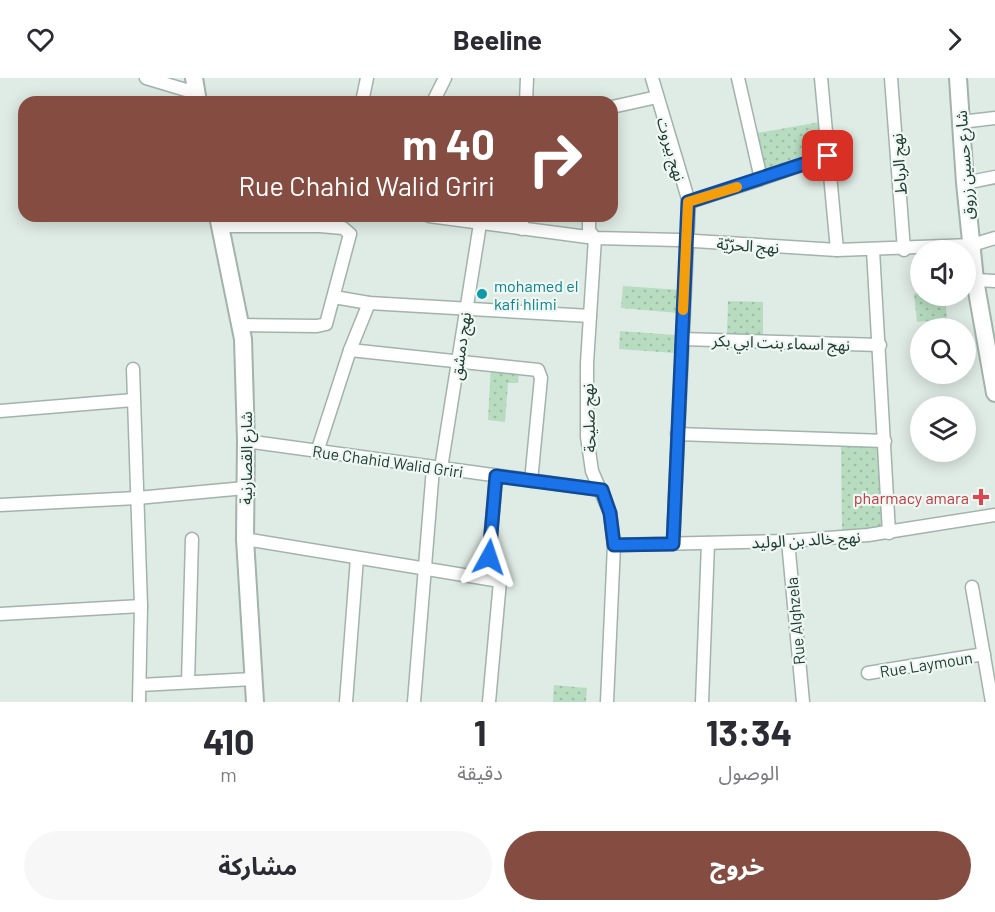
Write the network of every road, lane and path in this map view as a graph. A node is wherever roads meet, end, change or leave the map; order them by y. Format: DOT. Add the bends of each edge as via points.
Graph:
graph roads {
  1 [pos="146,78"];
  2 [pos="367,78"];
  3 [pos="445,78"];
  4 [pos="527,78"];
  5 [pos="652,78"];
  6 [pos="738,78"];
  7 [pos="821,78"];
  8 [pos="891,78"];
  9 [pos="958,78"];
  10 [pos="196,91"];
  11 [pos="363,96"];
  12 [pos="436,96"];
  13 [pos="526,96"];
  14 [pos="657,97"];
  15 [pos="618,106"];
  16 [pos="995,118"];
  17 [pos="961,122"];
  18 [pos="828,156"];
  19 [pos="995,177"];
  20 [pos="761,179"];
  21 [pos="965,183"];
  22 [pos="688,202"];
  23 [pos="219,222"];
  24 [pos="237,222"];
  25 [pos="467,222"];
  26 [pos="522,222"];
  27 [pos="589,222"];
  28 [pos="480,224"];
  29 [pos="522,229"];
  30 [pos="595,238"];
  31 [pos="995,238"];
  32 [pos="971,240"];
  33 [pos="687,241"];
  34 [pos="976,244"];
  35 [pos="837,250"];
  36 [pos="873,250"];
  37 [pos="904,250"];
  38 [pos="910,250"];
  39 [pos="976,280"];
  40 [pos="995,281"];
  41 [pos="976,285"];
  42 [pos="334,297"];
  43 [pos="369,303"];
  44 [pos="464,309"];
  45 [pos="590,316"];
  46 [pos="240,325"];
  47 [pos="682,339"];
  48 [pos="880,345"];
  49 [pos="350,350"];
  50 [pos="458,361"];
  51 [pos="133,369"];
  52 [pos="994,382"];
  53 [pos="133,400"];
  54 [pos="0,411"];
  55 [pos="677,434"];
  56 [pos="246,441"];
  57 [pos="885,441"];
  58 [pos="317,452"];
  59 [pos="437,468"];
  60 [pos="496,476"];
  61 [pos="531,481"];
  62 [pos="245,488"];
  63 [pos="602,490"];
  64 [pos="137,498"];
  65 [pos="0,505"];
  66 [pos="995,515"];
  67 [pos="889,533"];
  68 [pos="192,539"];
  69 [pos="245,539"];
  70 [pos="788,541"];
  71 [pos="708,543"];
  72 [pos="673,544"];
  73 [pos="614,545"];
  74 [pos="357,558"];
  75 [pos="425,568"];
  76 [pos="487,578"];
  77 [pos="972,587"];
  78 [pos="141,606"];
  79 [pos="0,614"];
  80 [pos="984,654"];
  81 [pos="868,673"];
  82 [pos="254,679"];
  83 [pos="189,682"];
  84 [pos="140,686"];
  85 [pos="139,702"];
  86 [pos="255,702"];
  87 [pos="346,702"];
  88 [pos="414,702"];
  89 [pos="489,702"];
  90 [pos="607,702"];
  91 [pos="702,702"];
  92 [pos="803,702"];
  93 [pos="992,702"];
  1 -- 10 [label="street"];
  2 -- 11 [label="street"];
  3 -- 12 [label="street"];
  4 -- 13 [label="street"];
  5 -- 14 [label="street, نهج بيروت"];
  6 -- 20 [label="street"];
  7 -- 18 [label="street"];
  8 -- 37 [label="street, نهج الرباط"];
  9 -- 17 [label="street, شارع حسين زروق"];
  14 -- 15 [label="street"];
  14 -- 22 [label="street, نهج بيروت"];
  16 -- 17 [label="street"];
  17 -- 21 [label="street, شارع حسين زروق"];
  18 -- 20 [label="street"];
  18 -- 35 [label="street"];
  19 -- 21 [label="street"];
  20 -- 22 [label="street"];
  21 -- 32 [label="street, شارع حسين زروق"];
  22 -- 33 [label="street, نهج بيروت"];
  23 -- 46 [label="street, شارع القصارنية"];
  24 -- 42 [label="street" via="343,228 349,232"];
  25 -- 28 [label="street, نهج الحرّيّة"];
  26 -- 29 [label="street"];
  27 -- 30 [label="street, نهج صليحة"];
  28 -- 29 [label="street, نهج الحرّيّة"];
  28 -- 44 [label="street, نهج دمشق"];
  29 -- 30 [label="street, نهج الحرّيّة"];
  30 -- 33 [label="street, نهج الحرّيّة"];
  30 -- 45 [label="street, نهج صليحة"];
  31 -- 34 [label="street, نهج الحرّيّة"];
  33 -- 35 [label="street, نهج الحرّيّة"];
  33 -- 47 [label="street, نهج بيروت"];
  35 -- 36 [label="street, نهج الحرّيّة"];
  36 -- 37 [label="street, نهج الحرّيّة"];
  36 -- 48 [label="street"];
  37 -- 38 [label="street, نهج الحرّيّة"];
  39 -- 40 [label="street"];
  41 -- 52 [label="street, شارع حسين زروق"];
  42 -- 43 [label="street"];
  42 -- 46 [label="street" via="328,320 322,325"];
  43 -- 44 [label="street"];
  43 -- 49 [label="street"];
  44 -- 45 [label="street"];
  44 -- 50 [label="street, نهج دمشق"];
  45 -- 63 [label="street, نهج صليحة" via="587,438 592,471"];
  46 -- 56 [label="street, شارع القصارنية"];
  47 -- 48 [label="street, نهج اسماء بنت ابي بكر"];
  47 -- 55 [label="street, نهج بيروت"];
  48 -- 57 [label="street"];
  49 -- 50 [label="street"];
  49 -- 58 [label="street"];
  50 -- 59 [label="street, نهج دمشق"];
  50 -- 61 [label="street" via="533,368 540,374"];
  51 -- 53 [label="street"];
  53 -- 54 [label="street"];
  53 -- 64 [label="street"];
  55 -- 57 [label="street"];
  55 -- 72 [label="street, نهج بيروت"];
  56 -- 58 [label="street, Rue Chahid Walid Griri"];
  56 -- 62 [label="street, شارع القصارنية"];
  57 -- 67 [label="street"];
  58 -- 59 [label="street, Rue Chahid Walid Griri"];
  59 -- 60 [label="street, Rue Chahid Walid Griri"];
  59 -- 75 [label="street, نهج دمشق"];
  60 -- 61 [label="street, Rue Chahid Walid Griri"];
  60 -- 76 [label="street"];
  61 -- 63 [label="street, Rue Chahid Walid Griri"];
  62 -- 64 [label="street"];
  62 -- 69 [label="street, شارع القصارنية"];
  63 -- 73 [label="street, نهج صليحة"];
  64 -- 65 [label="street"];
  64 -- 78 [label="street"];
  66 -- 67 [label="street, نهج خالد بن الوليد"];
  67 -- 70 [label="street, نهج خالد بن الوليد"];
  68 -- 83 [label="street"];
  69 -- 74 [label="street"];
  69 -- 82 [label="street, شارع القصارنية"];
  70 -- 71 [label="street, نهج خالد بن الوليد"];
  70 -- 92 [label="street, Rue Alghzela"];
  71 -- 72 [label="street, نهج خالد بن الوليد"];
  71 -- 91 [label="street"];
  72 -- 73 [label="street, نهج خالد بن الوليد"];
  73 -- 90 [label="street, نهج صليحة"];
  74 -- 75 [label="street"];
  74 -- 87 [label="street"];
  75 -- 76 [label="street"];
  75 -- 88 [label="street, نهج دمشق"];
  76 -- 89 [label="street" via="497,579 501,585"];
  77 -- 80 [label="street"];
  78 -- 79 [label="street"];
  78 -- 84 [label="street"];
  80 -- 81 [label="street, Rue Laymoun"];
  80 -- 93 [label="street"];
  82 -- 83 [label="street"];
  82 -- 86 [label="street, شارع القصارنية"];
  83 -- 84 [label="street"];
  84 -- 85 [label="street"];
}
